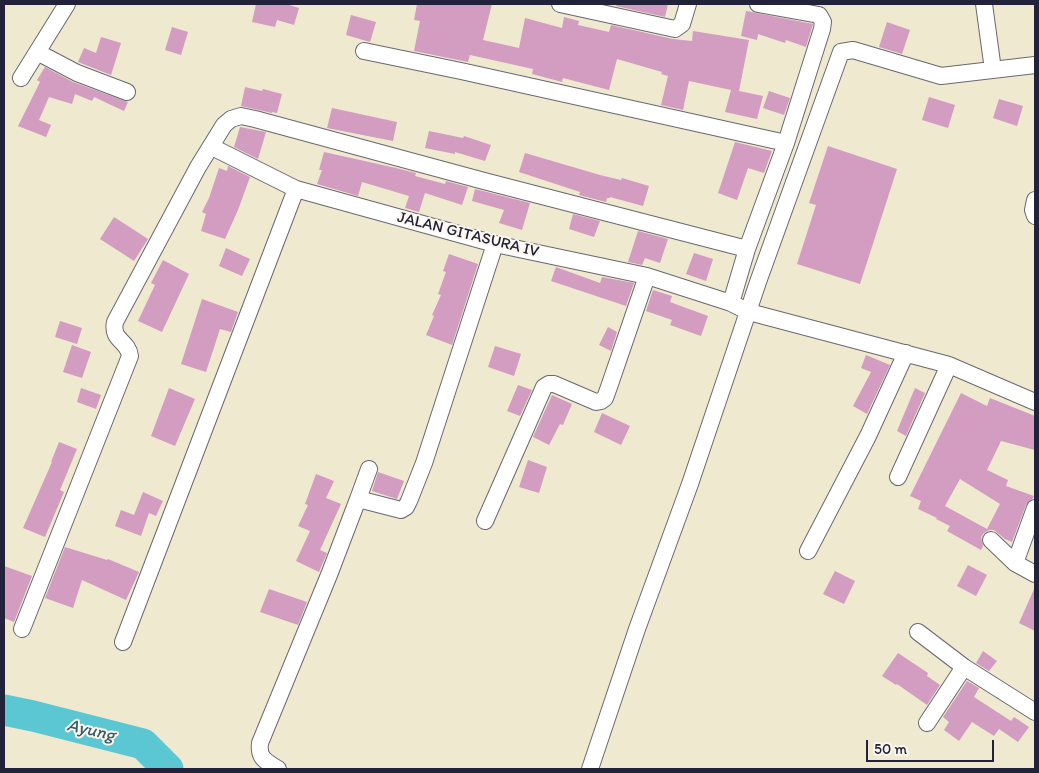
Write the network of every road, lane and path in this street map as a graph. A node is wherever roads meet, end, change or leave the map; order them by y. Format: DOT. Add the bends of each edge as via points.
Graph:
graph roads {
  1 [pos="66,4"];
  2 [pos="560,4"];
  3 [pos="688,4"];
  4 [pos="758,4"];
  5 [pos="984,4"];
  6 [pos="37,52"];
  7 [pos="364,52"];
  8 [pos="1035,65"];
  9 [pos="993,70"];
  10 [pos="21,78"];
  11 [pos="127,92"];
  12 [pos="786,142"];
  13 [pos="212,147"];
  14 [pos="296,189"];
  15 [pos="1035,200"];
  16 [pos="1035,216"];
  17 [pos="495,244"];
  18 [pos="747,249"];
  19 [pos="646,276"];
  20 [pos="731,303"];
  21 [pos="748,312"];
  22 [pos="906,353"];
  23 [pos="949,365"];
  24 [pos="1035,402"];
  25 [pos="369,469"];
  26 [pos="898,477"];
  27 [pos="358,499"];
  28 [pos="1035,508"];
  29 [pos="485,521"];
  30 [pos="991,540"];
  31 [pos="808,551"];
  32 [pos="1015,563"];
  33 [pos="1035,574"];
  34 [pos="22,629"];
  35 [pos="918,632"];
  36 [pos="123,642"];
  37 [pos="964,667"];
  38 [pos="1035,712"];
  39 [pos="928,723"];
  40 [pos="278,769"];
  41 [pos="590,769"];
  1 -- 6 [label="street"];
  2 -- 3 [label="street" via="675,30 684,18"];
  4 -- 12 [label="street" via="819,15 822,22"];
  5 -- 9 [label="street"];
  6 -- 10 [label="street"];
  6 -- 11 [label="street" via="77,73"];
  7 -- 12 [label="street"];
  8 -- 9 [label="street"];
  9 -- 21 [label="street" via="941,76 853,50 841,52"];
  12 -- 18 [label="street"];
  13 -- 14 [label="street, JALAN GITASURA IV"];
  13 -- 18 [label="street" via="231,119 241,116 255,118"];
  13 -- 34 [label="street" via="198,167 115,322 115,335 130,356"];
  14 -- 17 [label="street, JALAN GITASURA IV"];
  14 -- 36 [label="street"];
  15 -- 16 [label="street"];
  17 -- 19 [label="street, JALAN GITASURA IV"];
  17 -- 27 [label="street" via="424,463 406,507 401,510"];
  18 -- 20 [label="street"];
  19 -- 20 [label="street, JALAN GITASURA IV"];
  19 -- 29 [label="street" via="604,398 596,402 554,384 544,387"];
  20 -- 21 [label="street, JALAN GITASURA IV"];
  21 -- 22 [label="street, JALAN GITASURA IV"];
  21 -- 41 [label="street"];
  22 -- 23 [label="street, JALAN GITASURA IV"];
  22 -- 31 [label="street" via="868,436"];
  23 -- 24 [label="street, JALAN GITASURA IV"];
  23 -- 26 [label="street"];
  25 -- 27 [label="street"];
  27 -- 40 [label="street" via="260,743 262,758"];
  28 -- 32 [label="street"];
  30 -- 32 [label="street"];
  32 -- 33 [label="street"];
  35 -- 37 [label="street"];
  37 -- 38 [label="street"];
  37 -- 39 [label="street"];
}
